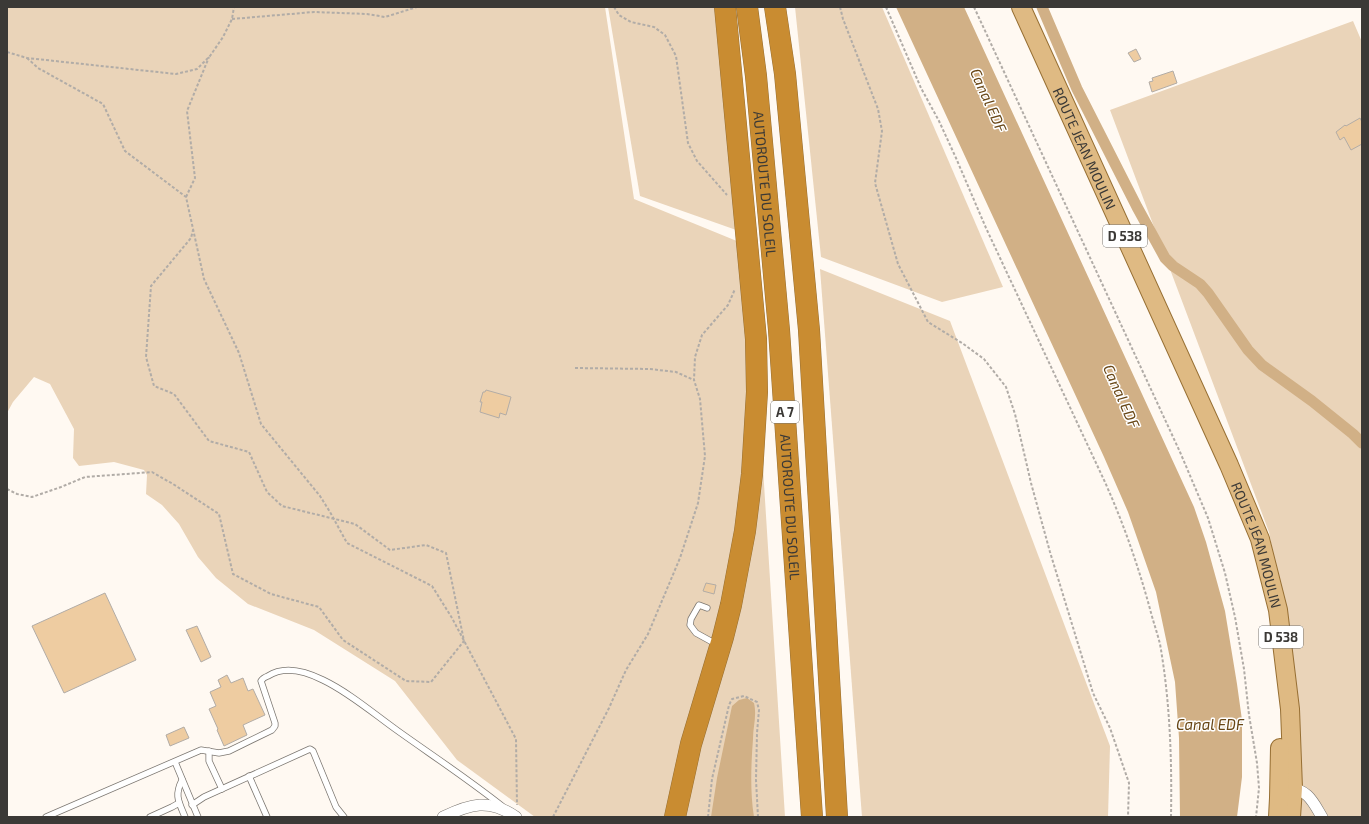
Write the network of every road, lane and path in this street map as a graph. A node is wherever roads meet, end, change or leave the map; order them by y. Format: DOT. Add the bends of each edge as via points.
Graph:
graph roads {
  1 [pos="234,7"];
  2 [pos="417,7"];
  3 [pos="614,7"];
  4 [pos="725,7"];
  5 [pos="747,7"];
  6 [pos="775,7"];
  7 [pos="840,7"];
  8 [pos="886,7"];
  9 [pos="974,7"];
  10 [pos="1021,7"];
  11 [pos="232,19"];
  12 [pos="7,52"];
  13 [pos="210,56"];
  14 [pos="27,58"];
  15 [pos="186,197"];
  16 [pos="729,197"];
  17 [pos="193,230"];
  18 [pos="736,286"];
  19 [pos="575,368"];
  20 [pos="694,380"];
  21 [pos="1230,465"];
  22 [pos="7,489"];
  23 [pos="333,518"];
  24 [pos="707,608"];
  25 [pos="464,641"];
  26 [pos="720,646"];
  27 [pos="209,751"];
  28 [pos="175,762"];
  29 [pos="249,776"];
  30 [pos="182,780"];
  31 [pos="222,788"];
  32 [pos="1286,792"];
  33 [pos="179,803"];
  34 [pos="192,805"];
  35 [pos="513,815"];
  36 [pos="46,817"];
  37 [pos="150,817"];
  38 [pos="185,817"];
  39 [pos="198,817"];
  40 [pos="267,817"];
  41 [pos="344,817"];
  42 [pos="443,817"];
  43 [pos="553,817"];
  44 [pos="675,817"];
  45 [pos="708,817"];
  46 [pos="758,817"];
  47 [pos="812,817"];
  48 [pos="837,817"];
  49 [pos="1128,817"];
  50 [pos="1171,817"];
  51 [pos="1256,817"];
  52 [pos="1278,817"];
  53 [pos="1291,817"];
  54 [pos="1322,817"];
  1 -- 11 [label="path"];
  2 -- 11 [label="path" via="385,17 314,12"];
  3 -- 16 [label="path" via="619,15 631,22 654,27 665,35 676,56 688,143 697,160"];
  4 -- 26 [label="highway" via="756,339 757,392 752,474 745,531 735,587"];
  5 -- 47 [label="highway, AUTOROUTE DU SOLEIL / A 7" via="756,76 779,330"];
  6 -- 48 [label="highway, AUTOROUTE DU SOLEIL / A 7" via="785,74 809,330"];
  7 -- 49 [label="path" via="842,19 878,109 882,131 875,183 898,264 928,322 962,342 984,359 1006,387 1016,414 1050,552 1090,686 1110,728 1129,783"];
  8 -- 50 [label="path" via="921,88 945,134 986,228 1107,486 1131,546 1159,643 1168,702"];
  9 -- 51 [label="path" via="1208,518 1225,573 1244,669 1257,763 1259,788"];
  10 -- 21 [label="main road, ROUTE JEAN MOULIN / D 538"];
  11 -- 13 [label="path"];
  12 -- 14 [label="path"];
  13 -- 14 [label="path" via="197,68 176,74"];
  13 -- 15 [label="path" via="187,111 195,178"];
  14 -- 15 [label="path" via="38,68 103,104 125,151"];
  15 -- 17 [label="path"];
  17 -- 23 [label="path" via="204,279 239,353 261,424 320,496"];
  17 -- 23 [label="path" via="191,238 151,286 146,357 154,386 174,394 209,441 249,452 267,492 282,506"];
  18 -- 20 [label="path" via="728,305 702,335 695,357"];
  19 -- 20 [label="path" via="650,369 676,372"];
  20 -- 43 [label="path" via="700,399 705,456 698,503 680,558 648,634 626,670"];
  21 -- 32 [label="main road, ROUTE JEAN MOULIN / D 538" via="1270,617"];
  21 -- 32 [label="main road, ROUTE JEAN MOULIN / D 538" via="1260,539 1278,610 1290,709"];
  22 -- 25 [label="path" via="32,497 85,477 152,472 219,514 232,574 271,594 319,607 343,640 406,681 431,682"];
  23 -- 25 [label="path" via="347,543 432,586"];
  23 -- 25 [label="path" via="355,524 390,550 426,546 446,552"];
  24 -- 26 [label="lane" via="699,605 690,625 696,633"];
  25 -- 35 [label="path" via="516,739 517,808"];
  26 -- 44 [label="highway" via="691,744"];
  27 -- 28 [label="lane" via="201,750"];
  27 -- 31 [label="lane" via="209,761"];
  27 -- 35 [label="lane" via="229,751 272,730 276,723 261,682 279,670 300,671 323,680 350,696"];
  28 -- 30 [label="lane"];
  28 -- 36 [label="lane"];
  29 -- 31 [label="lane"];
  29 -- 40 [label="lane"];
  29 -- 41 [label="lane" via="310,749 336,807"];
  30 -- 33 [label="lane" via="177,790"];
  30 -- 34 [label="lane"];
  31 -- 34 [label="lane"];
  32 -- 52 [label="main road, ROUTE JEAN MOULIN / D 538"];
  32 -- 53 [label="main road, ROUTE JEAN MOULIN / D 538"];
  32 -- 54 [label="street" via="1307,793"];
  33 -- 37 [label="lane"];
  33 -- 38 [label="lane"];
  34 -- 39 [label="lane"];
  35 -- 42 [label="street" via="493,806 472,805"];
  45 -- 46 [label="path" via="712,779 729,705 732,699 744,696 757,702 760,710 756,780"];
}
